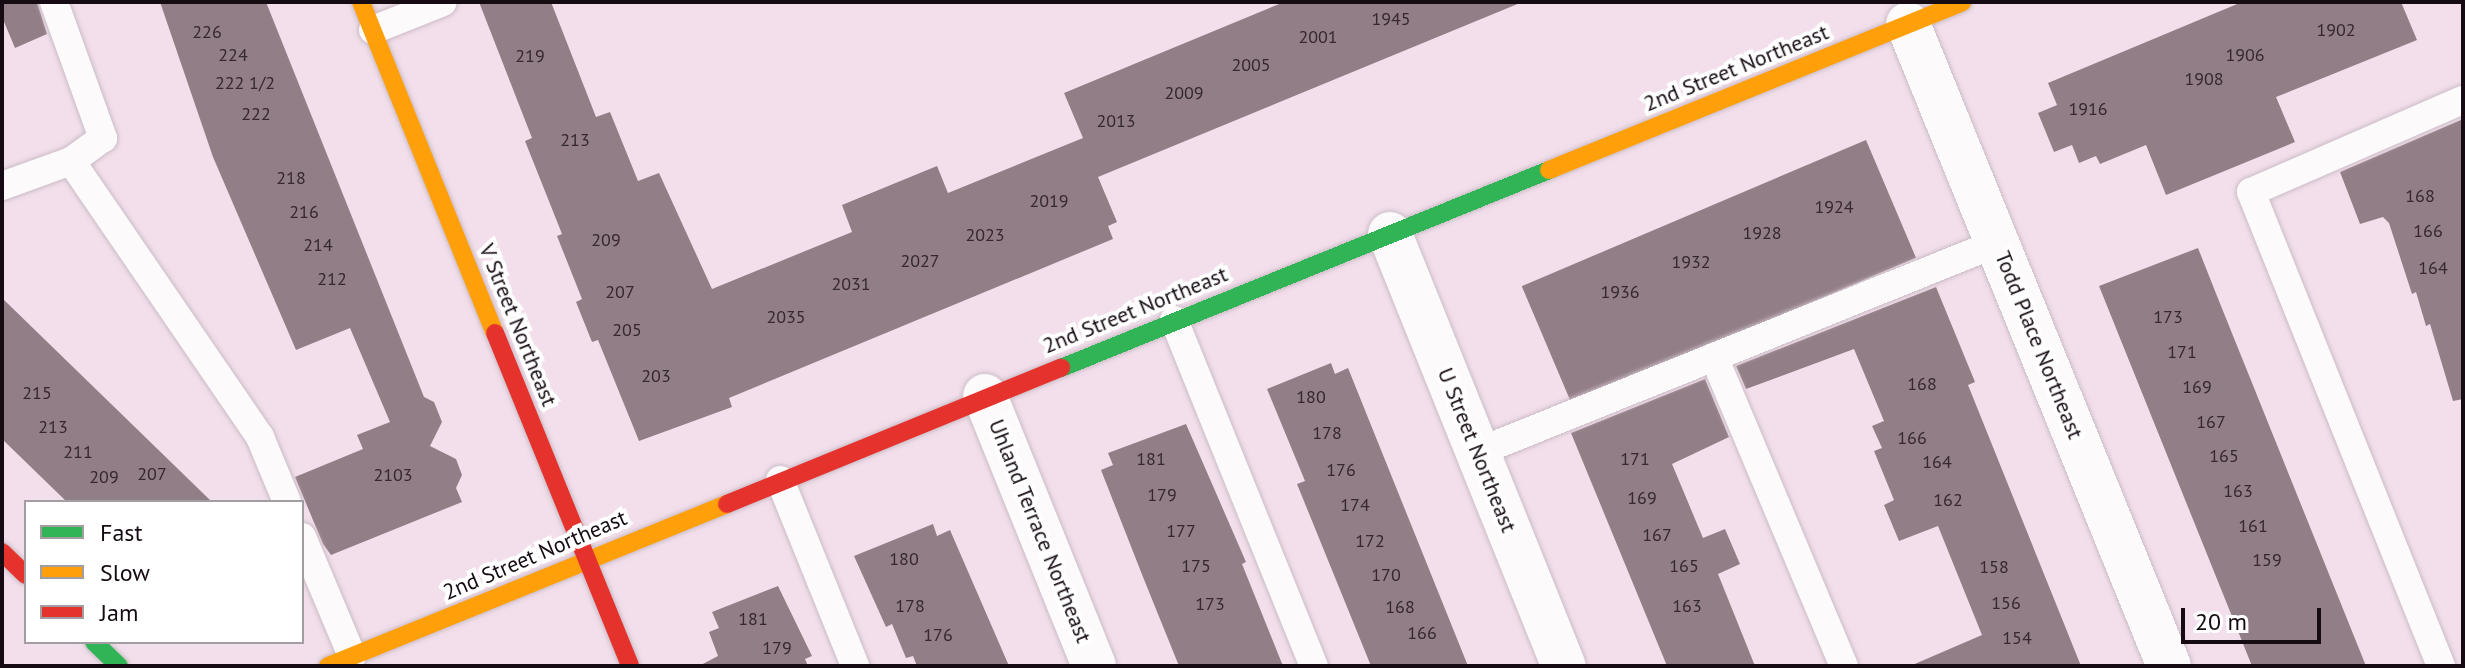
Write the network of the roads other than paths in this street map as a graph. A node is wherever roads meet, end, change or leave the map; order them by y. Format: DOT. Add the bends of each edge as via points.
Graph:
graph roads {
  1 [pos="54,2"];
  2 [pos="361,2"];
  3 [pos="443,2"];
  4 [pos="1962,2"];
  5 [pos="1908,24"];
  6 [pos="373,30"];
  7 [pos="2463,100"];
  8 [pos="71,161"];
  9 [pos="2,186"];
  10 [pos="1390,234"];
  11 [pos="1997,243"];
  12 [pos="1174,320"];
  13 [pos="1714,357"];
  14 [pos="985,396"];
  15 [pos="1478,452"];
  16 [pos="780,480"];
  17 [pos="286,500"];
  18 [pos="304,544"];
  19 [pos="2,552"];
  20 [pos="587,561"];
  21 [pos="24,573"];
  22 [pos="96,644"];
  23 [pos="340,661"];
  24 [pos="119,666"];
  25 [pos="630,666"];
  26 [pos="855,666"];
  27 [pos="1094,666"];
  28 [pos="1314,666"];
  29 [pos="1564,666"];
  30 [pos="1844,666"];
  31 [pos="2169,666"];
  32 [pos="2441,666"];
  1 -- 8 [label="lane" via="103,138"];
  2 -- 6 [label="street, V Street Northeast"];
  3 -- 6 [label="lane"];
  4 -- 5 [label="street, 2nd Street Northeast"];
  5 -- 10 [label="street, 2nd Street Northeast"];
  5 -- 11 [label="street, Todd Place Northeast"];
  6 -- 20 [label="street, V Street Northeast"];
  7 -- 32 [label="lane" via="2251,192"];
  8 -- 9 [label="lane"];
  8 -- 17 [label="lane" via="260,437"];
  10 -- 12 [label="street, 2nd Street Northeast"];
  10 -- 15 [label="street, U Street Northeast"];
  11 -- 13 [label="lane"];
  11 -- 31 [label="street, Todd Place Northeast"];
  12 -- 14 [label="street, 2nd Street Northeast"];
  12 -- 28 [label="lane"];
  13 -- 15 [label="lane"];
  13 -- 30 [label="lane"];
  14 -- 16 [label="street, 2nd Street Northeast"];
  14 -- 27 [label="street, Uhland Terrace Northeast"];
  15 -- 29 [label="street, U Street Northeast"];
  16 -- 20 [label="street, 2nd Street Northeast"];
  16 -- 26 [label="lane"];
  18 -- 23 [label="lane"];
  19 -- 21 [label="street"];
  20 -- 23 [label="street, 2nd Street Northeast"];
  20 -- 25 [label="street, V Street Northeast"];
  22 -- 24 [label="street"];
}
